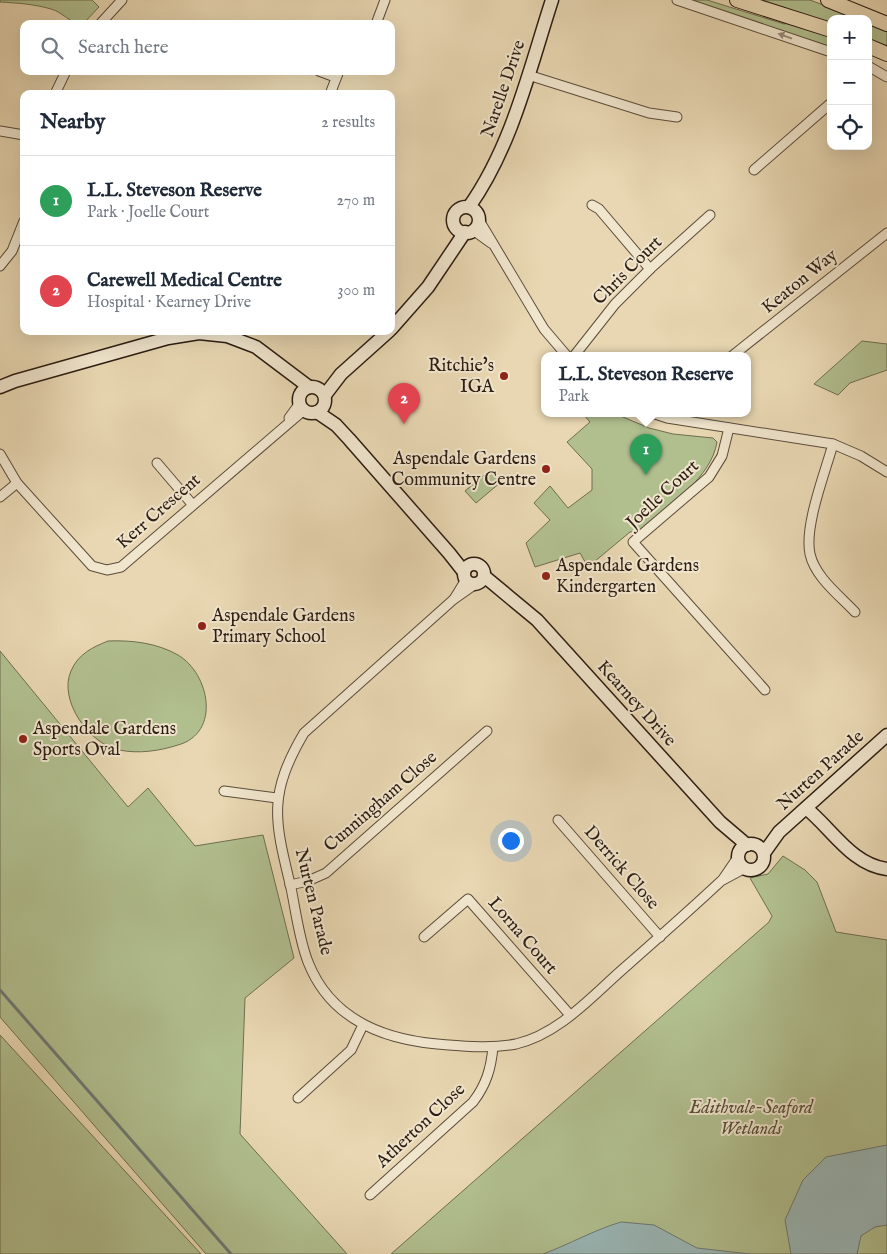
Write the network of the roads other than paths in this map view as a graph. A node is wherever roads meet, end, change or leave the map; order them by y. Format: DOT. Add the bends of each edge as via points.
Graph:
graph roads {
  1 [pos="122,0"];
  2 [pos="385,0"];
  3 [pos="552,0"];
  4 [pos="677,0"];
  5 [pos="737,0"];
  6 [pos="828,0"];
  7 [pos="104,20"];
  8 [pos="378,20"];
  9 [pos="887,24"];
  10 [pos="827,29"];
  11 [pos="872,48"];
  12 [pos="827,51"];
  13 [pos="887,54"];
  14 [pos="872,68"];
  15 [pos="64,75"];
  16 [pos="337,75"];
  17 [pos="528,75"];
  18 [pos="887,77"];
  19 [pos="57,90"];
  20 [pos="331,90"];
  21 [pos="829,105"];
  22 [pos="677,117"];
  23 [pos="0,132"];
  24 [pos="20,134"];
  25 [pos="754,170"];
  26 [pos="592,205"];
  27 [pos="710,215"];
  28 [pos="470,222"];
  29 [pos="20,231"];
  30 [pos="887,233"];
  31 [pos="0,266"];
  32 [pos="650,268"];
  33 [pos="395,324"];
  34 [pos="187,335"];
  35 [pos="219,335"];
  36 [pos="384,335"];
  37 [pos="564,352"];
  38 [pos="577,352"];
  39 [pos="737,352"];
  40 [pos="15,381"];
  41 [pos="0,382"];
  42 [pos="0,387"];
  43 [pos="312,399"];
  44 [pos="687,417"];
  45 [pos="729,428"];
  46 [pos="832,444"];
  47 [pos="0,454"];
  48 [pos="157,463"];
  49 [pos="887,472"];
  50 [pos="17,483"];
  51 [pos="0,497"];
  52 [pos="192,504"];
  53 [pos="473,577"];
  54 [pos="855,612"];
  55 [pos="765,690"];
  56 [pos="487,731"];
  57 [pos="887,736"];
  58 [pos="224,791"];
  59 [pos="277,798"];
  60 [pos="809,805"];
  61 [pos="558,820"];
  62 [pos="748,854"];
  63 [pos="887,870"];
  64 [pos="290,885"];
  65 [pos="424,937"];
  66 [pos="660,937"];
  67 [pos="570,1016"];
  68 [pos="363,1025"];
  69 [pos="493,1047"];
  70 [pos="298,1098"];
  71 [pos="370,1195"];
  1 -- 7 [label="street"];
  2 -- 8 [label="street"];
  3 -- 17 [label="street, Narelle Drive"];
  12 -- 4 [label="street, one-way"];
  5 -- 10 [label="main road"];
  6 -- 9 [label="main road"];
  11 -- 13 [label="main road"];
  14 -- 18 [label="street"];
  15 -- 19 [label="street"];
  16 -- 20 [label="street"];
  17 -- 22 [label="street" via="649,113"];
  17 -- 28 [label="street, Narelle Drive" via="506,142"];
  21 -- 25 [label="street"];
  23 -- 24 [label="street"];
  26 -- 32 [label="street"];
  27 -- 32 [label="street, Chris Court"];
  28 -- 33 [label="street, Narelle Drive" via="428,287"];
  28 -- 37 [label="street" via="495,246 544,329"];
  29 -- 31 [label="street" via="12,250"];
  30 -- 39 [label="street, Keaton Way"];
  32 -- 38 [label="street, Chris Court" via="615,304"];
  34 -- 40 [label="street, Kearney Drive"];
  35 -- 43 [label="street, Kearney Drive" via="256,347 284,367"];
  36 -- 43 [label="street, Narelle Drive"];
  40 -- 41 [label="street, Kearney Drive"];
  40 -- 42 [label="street, Kearney Drive"];
  43 -- 52 [label="street, Kerr Crescent"];
  43 -- 53 [label="street, Kearney Drive"];
  44 -- 45 [label="street"];
  45 -- 46 [label="street"];
  45 -- 55 [label="street, Joelle Court" via="722,456 709,477 633,542"];
  46 -- 49 [label="street"];
  46 -- 54 [label="street" via="809,532 810,555 823,578"];
  47 -- 50 [label="street, Kerr Crescent"];
  48 -- 52 [label="street"];
  50 -- 51 [label="street"];
  50 -- 52 [label="street, Kerr Crescent" via="92,566 107,570 121,567"];
  53 -- 59 [label="street, Nurten Parade" via="454,600 304,733 290,757"];
  53 -- 62 [label="street, Kearney Drive" via="516,602 537,620"];
  56 -- 64 [label="street, Cunningham Close" via="326,873"];
  57 -- 60 [label="street, Nurten Parade"];
  58 -- 59 [label="street"];
  59 -- 64 [label="street, Nurten Parade" via="278,829"];
  60 -- 62 [label="street, Nurten Parade"];
  60 -- 63 [label="street" via="860,860"];
  61 -- 66 [label="street, Derrick Close"];
  62 -- 66 [label="street, Nurten Parade"];
  64 -- 68 [label="street, Nurten Parade" via="308,962 328,995"];
  65 -- 67 [label="street, Lorna Court" via="468,899"];
  66 -- 67 [label="street, Nurten Parade"];
  67 -- 69 [label="street, Nurten Parade" via="537,1037"];
  68 -- 69 [label="street, Nurten Parade" via="401,1039"];
  68 -- 70 [label="street" via="351,1050"];
  69 -- 71 [label="street, Atherton Close" via="489,1075 473,1102"];
}
